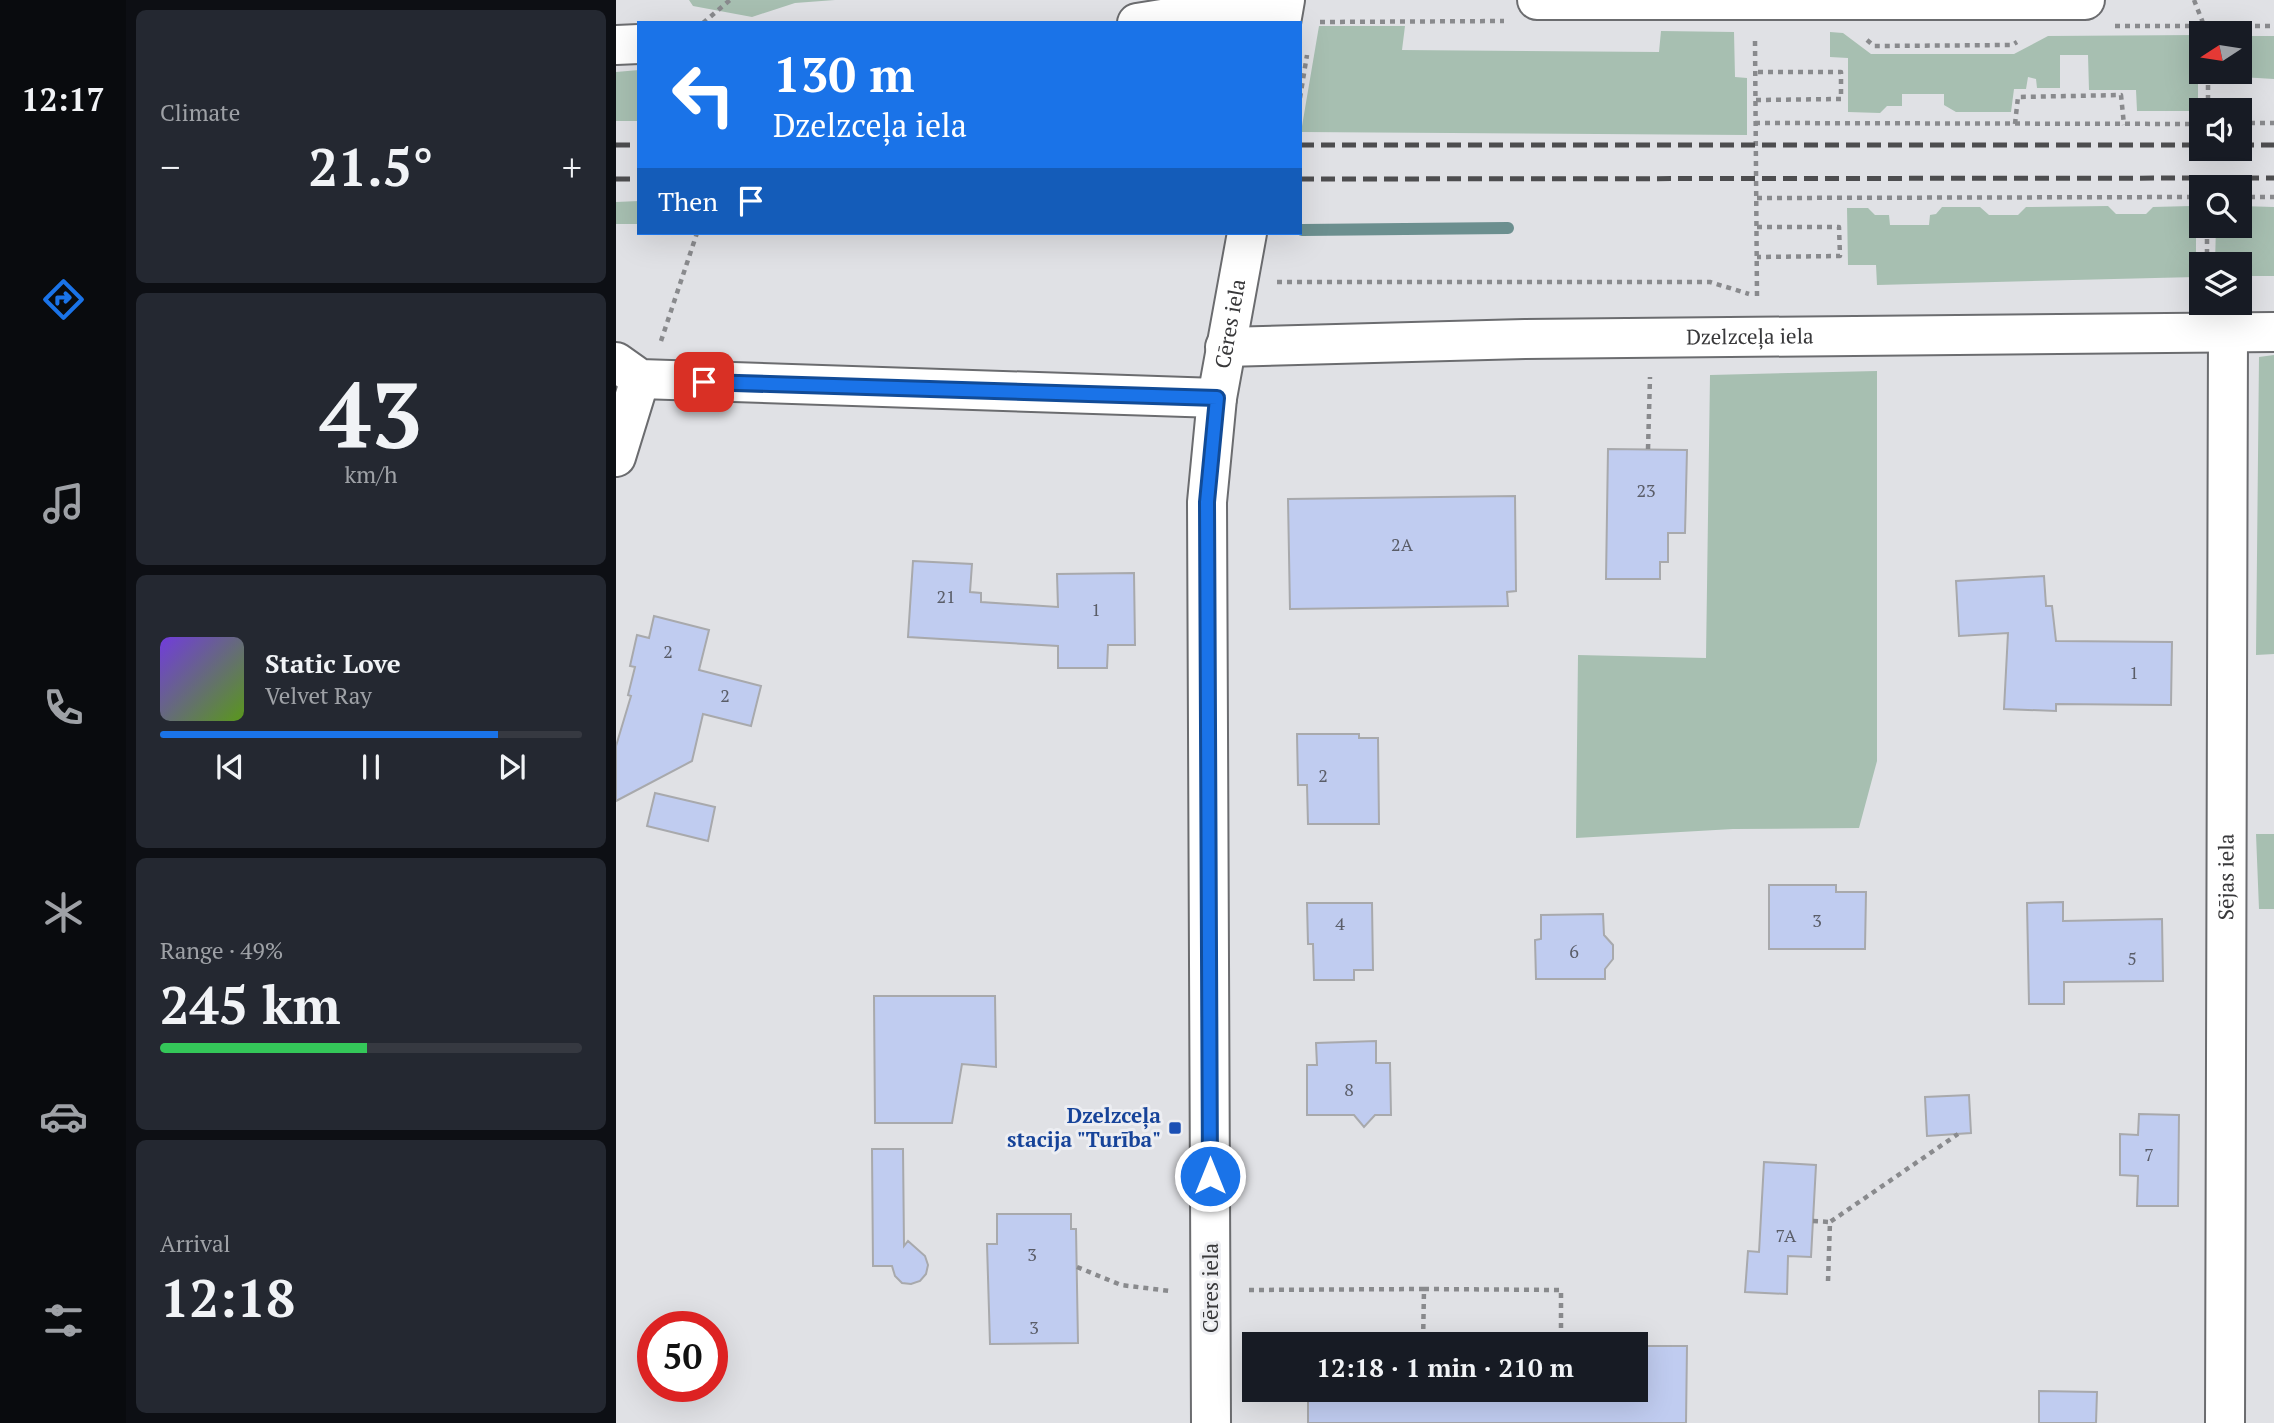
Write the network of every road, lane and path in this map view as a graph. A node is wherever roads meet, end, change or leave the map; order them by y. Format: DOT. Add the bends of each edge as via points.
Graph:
graph roads {
  1 [pos="730,0"];
  2 [pos="1283,0"];
  3 [pos="1537,0"];
  4 [pos="2085,0"];
  5 [pos="2194,0"];
  6 [pos="705,21"];
  7 [pos="1150,21"];
  8 [pos="1281,21"];
  9 [pos="2202,21"];
  10 [pos="1755,32"];
  11 [pos="616,44"];
  12 [pos="637,44"];
  13 [pos="1756,72"];
  14 [pos="1756,100"];
  15 [pos="1755,123"];
  16 [pos="2252,123"];
  17 [pos="2274,123"];
  18 [pos="2015,124"];
  19 [pos="2189,124"];
  20 [pos="2124,125"];
  21 [pos="2189,197"];
  22 [pos="2252,197"];
  23 [pos="2274,197"];
  24 [pos="1757,198"];
  25 [pos="1756,227"];
  26 [pos="696,235"];
  27 [pos="1247,235"];
  28 [pos="1757,257"];
  29 [pos="1276,282"];
  30 [pos="1710,282"];
  31 [pos="1757,297"];
  32 [pos="2228,332"];
  33 [pos="2274,332"];
  34 [pos="1651,338"];
  35 [pos="1225,347"];
  36 [pos="636,374"];
  37 [pos="1217,398"];
  38 [pos="1648,449"];
  39 [pos="616,457"];
  40 [pos="1958,1134"];
  41 [pos="1813,1221"];
  42 [pos="1830,1222"];
  43 [pos="1077,1267"];
  44 [pos="1828,1281"];
  45 [pos="1424,1289"];
  46 [pos="1248,1290"];
  47 [pos="1175,1291"];
  48 [pos="1423,1332"];
  49 [pos="1561,1332"];
  50 [pos="1211,1423"];
  51 [pos="2225,1423"];
  1 -- 6 [label="path"];
  2 -- 7 [label="street"];
  2 -- 8 [label="street"];
  3 -- 4 [label="street"];
  5 -- 9 [label="path"];
  10 -- 13 [label="path"];
  11 -- 12 [label="street"];
  13 -- 14 [label="path"];
  13 -- 14 [label="path" via="1841,72 1841,99"];
  14 -- 15 [label="path"];
  15 -- 18 [label="path"];
  15 -- 24 [label="path"];
  16 -- 17 [label="path"];
  18 -- 20 [label="path"];
  18 -- 20 [label="path" via="2018,97 2121,95"];
  19 -- 20 [label="path"];
  21 -- 24 [label="path"];
  22 -- 23 [label="path"];
  24 -- 25 [label="path"];
  25 -- 28 [label="path"];
  25 -- 28 [label="path" via="1839,227 1840,256"];
  26 -- 36 [label="path"];
  27 -- 35 [label="street, Cēres iela"];
  28 -- 31 [label="path"];
  29 -- 30 [label="path"];
  32 -- 33 [label="street, Dzelzceļa iela"];
  32 -- 34 [label="street, Dzelzceļa iela"];
  32 -- 51 [label="street, Sējas iela"];
  34 -- 35 [label="street, Dzelzceļa iela"];
  34 -- 38 [label="path"];
  35 -- 37 [label="street, Cēres iela"];
  36 -- 37 [label="street"];
  36 -- 39 [label="street"];
  37 -- 50 [label="street, Cēres iela" via="1207,502"];
  40 -- 42 [label="path"];
  41 -- 42 [label="path"];
  42 -- 44 [label="path"];
  43 -- 47 [label="path" via="1121,1285"];
  45 -- 46 [label="path"];
  45 -- 48 [label="path"];
  45 -- 49 [label="path" via="1561,1290"];
}
